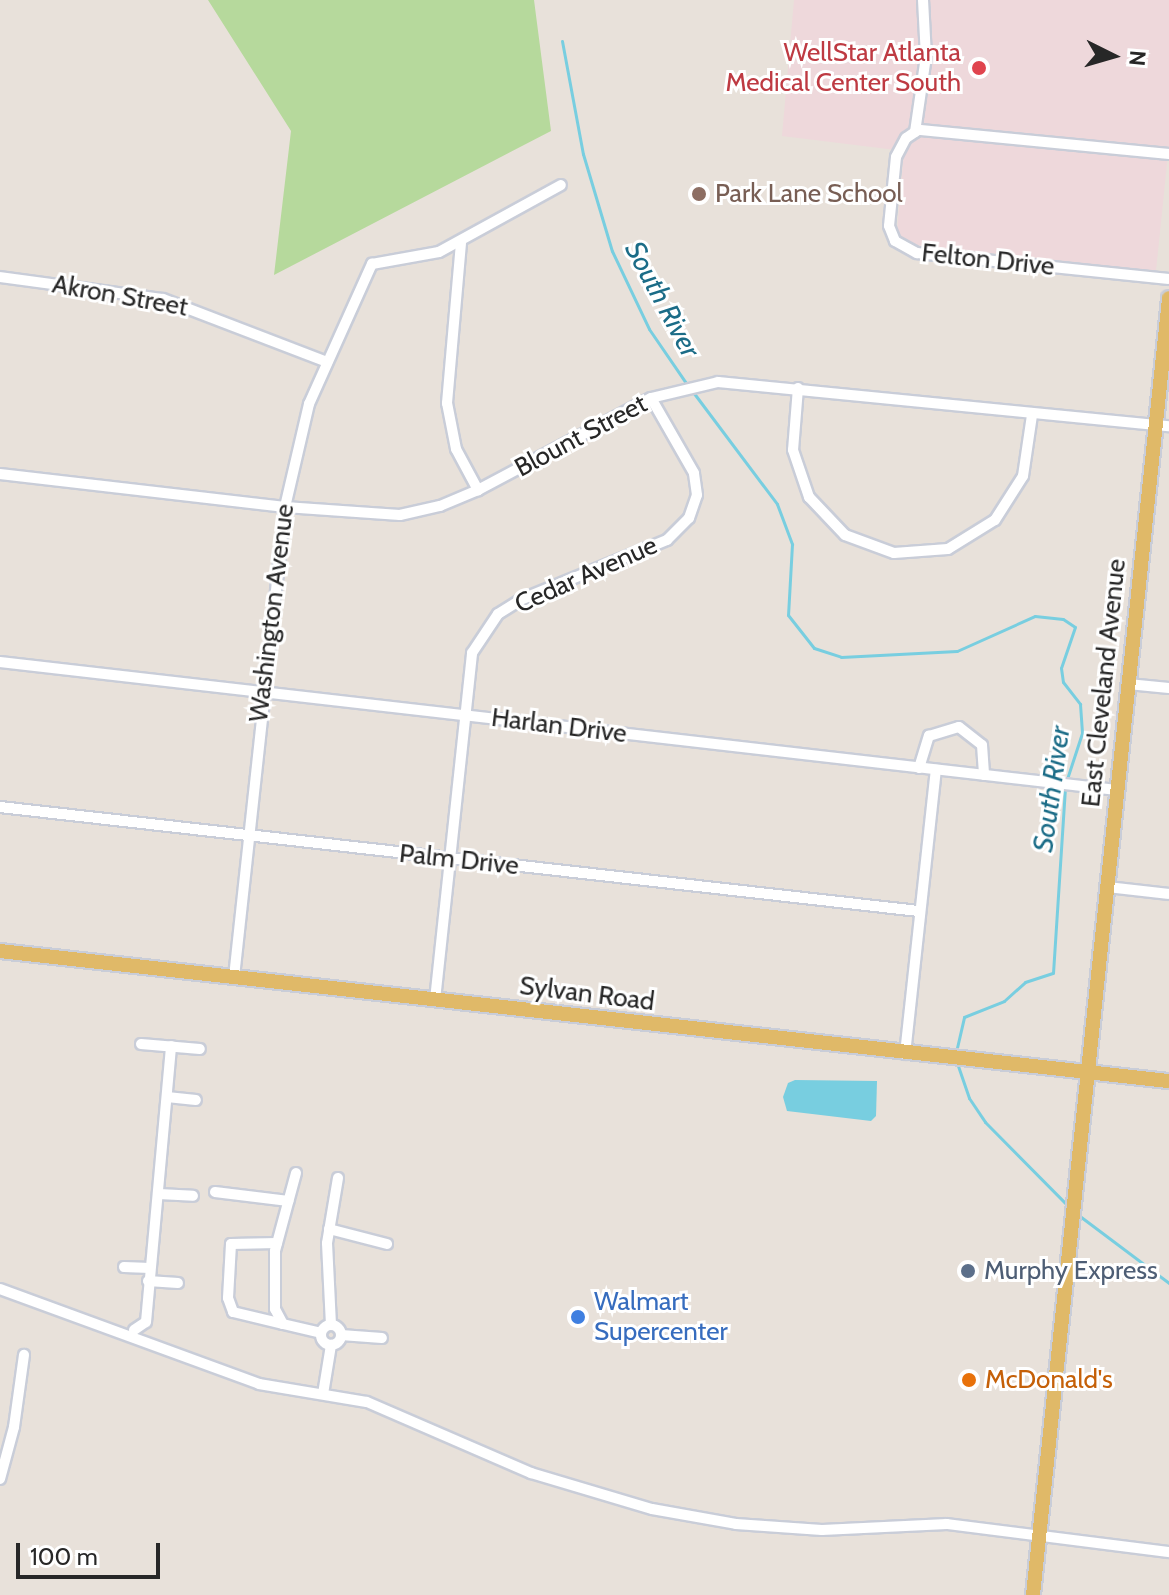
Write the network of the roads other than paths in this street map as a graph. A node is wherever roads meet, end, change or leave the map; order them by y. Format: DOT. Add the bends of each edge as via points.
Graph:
graph roads {
  1 [pos="923,0"];
  2 [pos="915,132"];
  3 [pos="1169,154"];
  4 [pos="561,185"];
  5 [pos="461,243"];
  6 [pos="0,277"];
  7 [pos="1169,279"];
  8 [pos="1169,298"];
  9 [pos="327,362"];
  10 [pos="798,388"];
  11 [pos="651,398"];
  12 [pos="1032,415"];
  13 [pos="1162,426"];
  14 [pos="0,474"];
  15 [pos="478,490"];
  16 [pos="285,507"];
  17 [pos="0,662"];
  18 [pos="1128,684"];
  19 [pos="1169,688"];
  20 [pos="262,692"];
  21 [pos="464,716"];
  22 [pos="919,768"];
  23 [pos="936,770"];
  24 [pos="984,775"];
  25 [pos="1117,790"];
  26 [pos="0,807"];
  27 [pos="248,836"];
  28 [pos="449,860"];
  29 [pos="1108,887"];
  30 [pos="1169,894"];
  31 [pos="919,911"];
  32 [pos="0,951"];
  33 [pos="234,977"];
  34 [pos="435,1000"];
  35 [pos="141,1044"];
  36 [pos="171,1046"];
  37 [pos="200,1049"];
  38 [pos="905,1054"];
  39 [pos="1089,1073"];
  40 [pos="1169,1081"];
  41 [pos="167,1097"];
  42 [pos="196,1100"];
  43 [pos="296,1173"];
  44 [pos="338,1178"];
  45 [pos="215,1192"];
  46 [pos="159,1194"];
  47 [pos="193,1196"];
  48 [pos="288,1201"];
  49 [pos="329,1229"];
  50 [pos="277,1243"];
  51 [pos="387,1244"];
  52 [pos="124,1267"];
  53 [pos="150,1268"];
  54 [pos="148,1281"];
  55 [pos="178,1283"];
  56 [pos="0,1289"];
  57 [pos="283,1324"];
  58 [pos="331,1325"];
  59 [pos="133,1333"];
  60 [pos="321,1333"];
  61 [pos="341,1335"];
  62 [pos="382,1338"];
  63 [pos="331,1345"];
  64 [pos="24,1355"];
  65 [pos="323,1394"];
  66 [pos="2,1450"];
  67 [pos="0,1479"];
  68 [pos="1039,1540"];
  69 [pos="1169,1552"];
  70 [pos="1033,1595"];
  1 -- 2 [label="street" via="926,57"];
  2 -- 3 [label="street"];
  2 -- 7 [label="street, Felton Drive" via="896,157 889,226 895,241 908,251"];
  4 -- 5 [label="street"];
  5 -- 9 [label="street, Washington Avenue" via="417,259 372,264"];
  5 -- 15 [label="street" via="447,403 456,449"];
  6 -- 9 [label="street, Akron Street" via="163,299"];
  8 -- 13 [label="main road, East Cleveland Avenue"];
  9 -- 16 [label="street, Washington Avenue" via="298,436"];
  10 -- 11 [label="street, Blount Street" via="718,382"];
  10 -- 12 [label="street, Blount Street"];
  10 -- 12 [label="street" via="793,450 809,497 845,535 894,553 948,549 995,520 1023,476"];
  11 -- 15 [label="street, Blount Street"];
  11 -- 21 [label="street, Cedar Avenue" via="694,473 697,495 689,518 667,540 498,614 472,653"];
  12 -- 13 [label="street, Blount Street"];
  13 -- 18 [label="main road, East Cleveland Avenue"];
  14 -- 16 [label="street, Blount Street"];
  15 -- 16 [label="street, Blount Street" via="400,515"];
  16 -- 20 [label="street, Washington Avenue"];
  17 -- 20 [label="street, Harlan Drive"];
  18 -- 19 [label="street"];
  18 -- 25 [label="main road, East Cleveland Avenue"];
  20 -- 21 [label="street, Harlan Drive"];
  20 -- 27 [label="street, Washington Avenue"];
  21 -- 22 [label="street, Harlan Drive"];
  21 -- 28 [label="street, Cedar Avenue"];
  22 -- 23 [label="street, Harlan Drive"];
  22 -- 24 [label="street" via="929,736 959,727 982,745"];
  23 -- 24 [label="street, Harlan Drive"];
  23 -- 31 [label="street"];
  24 -- 25 [label="street, Harlan Drive"];
  25 -- 29 [label="main road, East Cleveland Avenue"];
  26 -- 27 [label="street, Palm Drive"];
  27 -- 28 [label="street, Palm Drive"];
  27 -- 33 [label="street, Washington Avenue"];
  28 -- 31 [label="street, Palm Drive"];
  28 -- 34 [label="street, Cedar Avenue"];
  29 -- 30 [label="street"];
  29 -- 39 [label="main road, East Cleveland Avenue"];
  31 -- 38 [label="street"];
  32 -- 33 [label="main road, Sylvan Road"];
  33 -- 34 [label="main road, Sylvan Road"];
  34 -- 38 [label="main road, Sylvan Road"];
  35 -- 36 [label="street"];
  36 -- 37 [label="street"];
  36 -- 41 [label="street"];
  38 -- 39 [label="main road, Sylvan Road"];
  39 -- 40 [label="main road, Sylvan Road"];
  39 -- 68 [label="main road, East Cleveland Avenue"];
  41 -- 42 [label="street"];
  41 -- 46 [label="street"];
  43 -- 48 [label="street"];
  44 -- 49 [label="street"];
  45 -- 48 [label="street"];
  46 -- 47 [label="street"];
  46 -- 53 [label="street"];
  48 -- 50 [label="street"];
  49 -- 51 [label="street"];
  49 -- 58 [label="street"];
  50 -- 57 [label="street" via="273,1284"];
  50 -- 57 [label="street" via="231,1244 228,1298 233,1312"];
  52 -- 53 [label="street"];
  53 -- 54 [label="street"];
  54 -- 55 [label="street"];
  54 -- 59 [label="street" via="144,1312 136,1316"];
  56 -- 59 [label="street"];
  57 -- 60 [label="street"];
  58 -- 60 [label="street"];
  58 -- 61 [label="street"];
  59 -- 65 [label="street" via="259,1384"];
  60 -- 63 [label="street"];
  61 -- 62 [label="street"];
  61 -- 63 [label="street"];
  63 -- 65 [label="street"];
  64 -- 66 [label="street" via="14,1427"];
  65 -- 68 [label="street" via="367,1402 531,1473 652,1509 736,1524 822,1530 947,1524"];
  66 -- 67 [label="street"];
  68 -- 69 [label="street"];
  68 -- 70 [label="main road, East Cleveland Avenue"];
}
